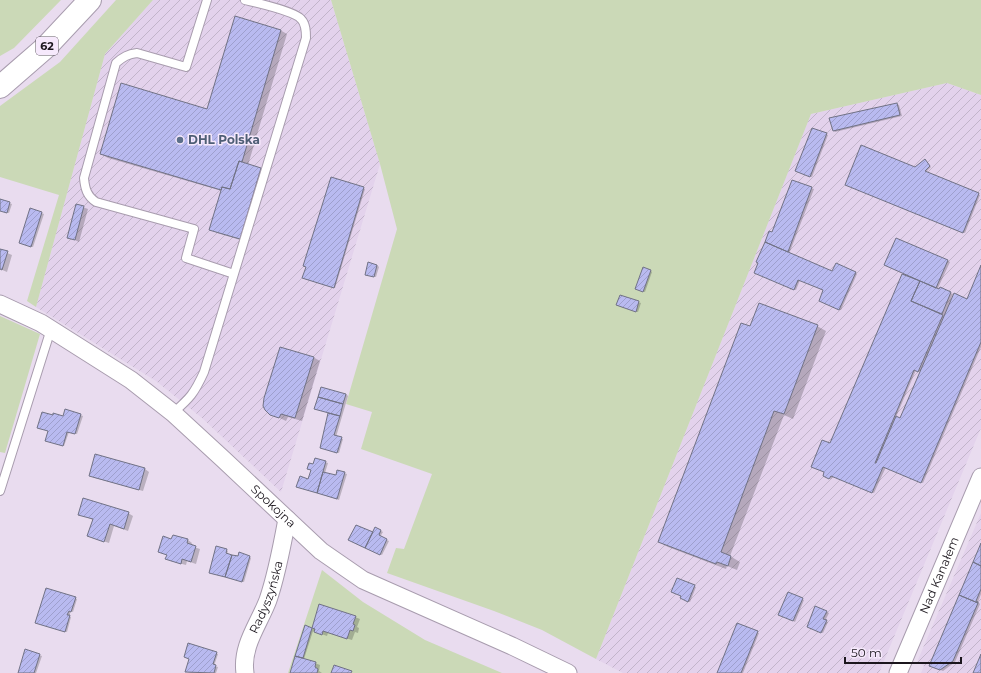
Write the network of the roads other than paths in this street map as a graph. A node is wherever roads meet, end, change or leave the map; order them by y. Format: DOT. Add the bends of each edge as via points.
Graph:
graph roads {
  1 [pos="90,0"];
  2 [pos="207,0"];
  3 [pos="245,0"];
  4 [pos="0,87"];
  5 [pos="234,274"];
  6 [pos="0,304"];
  7 [pos="51,329"];
  8 [pos="173,413"];
  9 [pos="981,477"];
  10 [pos="0,491"];
  11 [pos="287,519"];
  12 [pos="245,673"];
  13 [pos="568,673"];
  14 [pos="898,673"];
  1 -- 4 [label="main road, 62" via="46,47"];
  2 -- 5 [label="lane" via="186,67 137,53 130,53 116,64 84,178 89,197 96,202 194,229 186,258"];
  3 -- 5 [label="lane" via="288,12 301,19 306,29 306,38"];
  5 -- 8 [label="lane" via="204,372 190,399"];
  6 -- 7 [label="street, Spokojna"];
  7 -- 8 [label="street, Spokojna" via="131,380"];
  7 -- 10 [label="lane"];
  8 -- 11 [label="street, Spokojna"];
  9 -- 14 [label="street, Nad Kanałem"];
  11 -- 12 [label="street, Radyszyńska" via="268,601 248,642"];
  11 -- 13 [label="street, Spokojna" via="321,551 363,580"];
}
